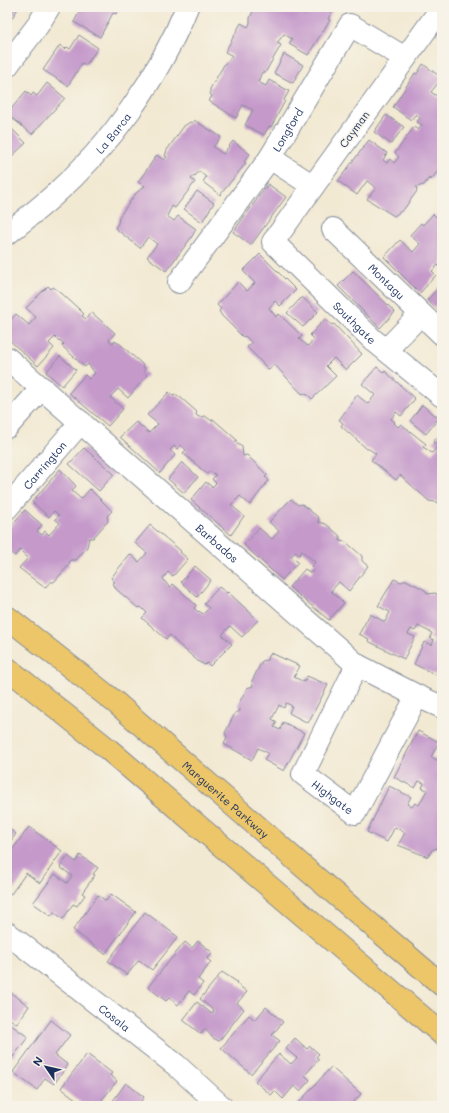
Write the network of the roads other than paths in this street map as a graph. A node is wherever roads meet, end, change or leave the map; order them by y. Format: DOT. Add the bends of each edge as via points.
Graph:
graph roads {
  1 [pos="49,7"];
  2 [pos="187,7"];
  3 [pos="433,15"];
  4 [pos="405,58"];
  5 [pos="7,66"];
  6 [pos="270,158"];
  7 [pos="313,186"];
  8 [pos="333,229"];
  9 [pos="7,234"];
  10 [pos="273,242"];
  11 [pos="179,282"];
  12 [pos="421,314"];
  13 [pos="442,334"];
  14 [pos="386,350"];
  15 [pos="7,358"];
  16 [pos="42,388"];
  17 [pos="442,396"];
  18 [pos="81,422"];
  19 [pos="7,427"];
  20 [pos="7,508"];
  21 [pos="7,617"];
  22 [pos="357,665"];
  23 [pos="7,668"];
  24 [pos="417,696"];
  25 [pos="442,707"];
  26 [pos="7,933"];
  27 [pos="442,985"];
  28 [pos="442,1034"];
  29 [pos="220,1106"];
  1 -- 5 [label="street"];
  2 -- 9 [label="street, La Barca" via="176,34 138,101 92,157 53,196"];
  3 -- 4 [label="street, Cayman"];
  4 -- 6 [label="street, Longford" via="350,25"];
  4 -- 7 [label="street, Cayman"];
  6 -- 7 [label="street"];
  6 -- 11 [label="street, Longford"];
  7 -- 10 [label="street, Cayman"];
  8 -- 12 [label="street, Montagu"];
  10 -- 14 [label="street, Southgate"];
  12 -- 13 [label="street, Montagu"];
  12 -- 14 [label="street"];
  14 -- 17 [label="street, Southgate"];
  15 -- 16 [label="street, Barbados"];
  16 -- 18 [label="street, Barbados"];
  16 -- 19 [label="street"];
  18 -- 20 [label="street, Carrington"];
  18 -- 22 [label="street, Barbados"];
  21 -- 27 [label="main road, Marguerite Parkway" via="115,702"];
  22 -- 24 [label="street, Barbados"];
  22 -- 24 [label="street, Highgate" via="303,774 355,813"];
  23 -- 28 [label="main road" via="108,749"];
  24 -- 25 [label="street, Barbados"];
  26 -- 29 [label="street, Cosala" via="176,1065"];
}
